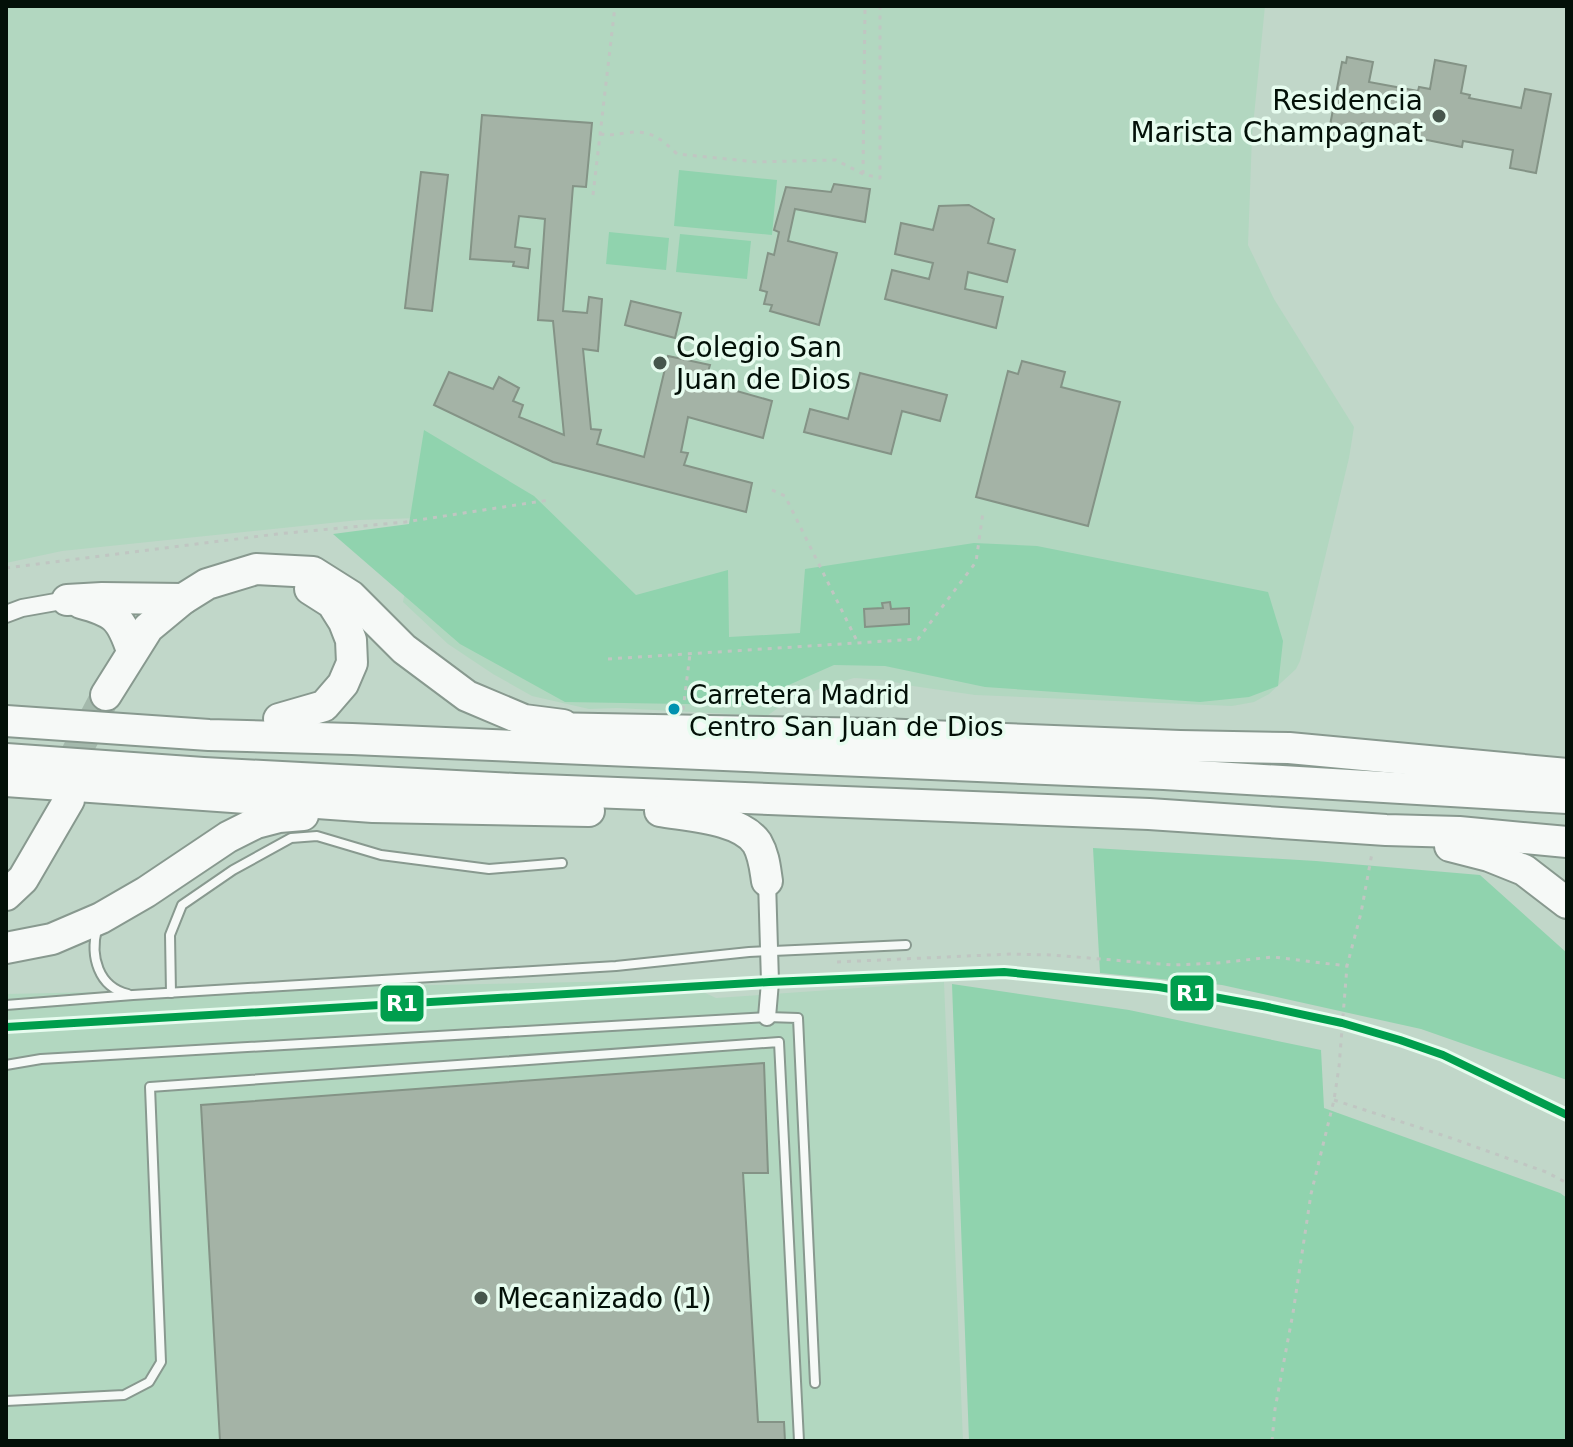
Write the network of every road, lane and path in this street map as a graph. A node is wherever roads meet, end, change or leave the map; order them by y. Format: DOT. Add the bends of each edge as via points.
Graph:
graph roads {
  1 [pos="615,6"];
  2 [pos="865,6"];
  3 [pos="880,6"];
  4 [pos="600,134"];
  5 [pos="863,174"];
  6 [pos="593,195"];
  7 [pos="772,490"];
  8 [pos="549,500"];
  9 [pos="983,512"];
  10 [pos="6,568"];
  11 [pos="183,599"];
  12 [pos="67,600"];
  13 [pos="6,614"];
  14 [pos="858,643"];
  15 [pos="132,651"];
  16 [pos="690,654"];
  17 [pos="608,659"];
  18 [pos="6,709"];
  19 [pos="279,719"];
  20 [pos="6,721"];
  21 [pos="597,728"];
  22 [pos="680,730"];
  23 [pos="1180,746"];
  24 [pos="1567,757"];
  25 [pos="6,759"];
  26 [pos="1483,766"];
  27 [pos="1567,774"];
  28 [pos="6,781"];
  29 [pos="1567,798"];
  30 [pos="786,800"];
  31 [pos="373,807"];
  32 [pos="660,811"];
  33 [pos="1381,830"];
  34 [pos="1567,842"];
  35 [pos="562,863"];
  36 [pos="6,872"];
  37 [pos="767,881"];
  38 [pos="6,895"];
  39 [pos="1567,903"];
  40 [pos="101,918"];
  41 [pos="906,945"];
  42 [pos="6,948"];
  43 [pos="797,949"];
  44 [pos="769,951"];
  45 [pos="1347,966"];
  46 [pos="171,993"];
  47 [pos="133,995"];
  48 [pos="6,1005"];
  49 [pos="767,1017"];
  50 [pos="6,1065"];
  51 [pos="1334,1100"];
  52 [pos="1567,1183"];
  53 [pos="815,1383"];
  54 [pos="6,1401"];
  55 [pos="799,1441"];
  56 [pos="1272,1441"];
  1 -- 4 [label="path"];
  2 -- 5 [label="path"];
  3 -- 5 [label="path" via="880,178"];
  4 -- 5 [label="path" via="646,132 677,154 757,162 836,160"];
  4 -- 6 [label="path"];
  7 -- 14 [label="path" via="785,496"];
  8 -- 10 [label="path"];
  9 -- 14 [label="path" via="976,562 918,639"];
  11 -- 12 [label="highway"];
  11 -- 15 [label="highway" via="148,628"];
  11 -- 21 [label="highway" via="207,584 256,569 313,572 351,596 404,649 467,696 524,720"];
  12 -- 13 [label="street"];
  12 -- 15 [label="highway" via="105,609 122,624"];
  14 -- 16 [label="path"];
  15 -- 19 [label="highway" via="114,696 157,643 210,603 245,588 277,583 311,589 332,603 344,622 352,663 324,706"];
  16 -- 17 [label="path"];
  16 -- 22 [label="path"];
  18 -- 19 [label="highway"];
  19 -- 21 [label="highway"];
  20 -- 29 [label="highway" via="209,735 1164,774"];
  21 -- 22 [label="highway"];
  22 -- 23 [label="highway"];
  23 -- 26 [label="highway" via="1289,748"];
  23 -- 29 [label="highway"];
  24 -- 26 [label="highway" via="1536,766"];
  25 -- 30 [label="highway"];
  26 -- 27 [label="highway"];
  28 -- 31 [label="highway"];
  30 -- 32 [label="highway"];
  30 -- 33 [label="highway" via="1149,814"];
  31 -- 32 [label="highway"];
  31 -- 40 [label="highway" via="256,823"];
  32 -- 37 [label="highway" via="747,832 764,861"];
  33 -- 34 [label="highway"];
  33 -- 39 [label="highway" via="1489,856 1524,870"];
  33 -- 45 [label="path"];
  35 -- 46 [label="lane" via="489,869 381,855 317,836 291,838 182,905 170,935"];
  36 -- 38 [label="highway" via="61,800 23,879"];
  37 -- 44 [label="street"];
  40 -- 42 [label="highway" via="52,939"];
  40 -- 47 [label="lane" via="94,944 101,975 108,985"];
  41 -- 43 [label="lane"];
  43 -- 44 [label="lane"];
  43 -- 45 [label="path" via="839,962 1011,954 1173,965 1273,957"];
  44 -- 46 [label="lane" via="616,966"];
  44 -- 49 [label="street"];
  45 -- 51 [label="path"];
  46 -- 47 [label="lane"];
  47 -- 48 [label="lane"];
  49 -- 50 [label="lane"];
  49 -- 53 [label="lane" via="798,1018"];
  51 -- 52 [label="path"];
  51 -- 56 [label="path" via="1311,1194"];
  54 -- 55 [label="lane" via="124,1395 149,1382 161,1362 150,1087 779,1042"];
}
